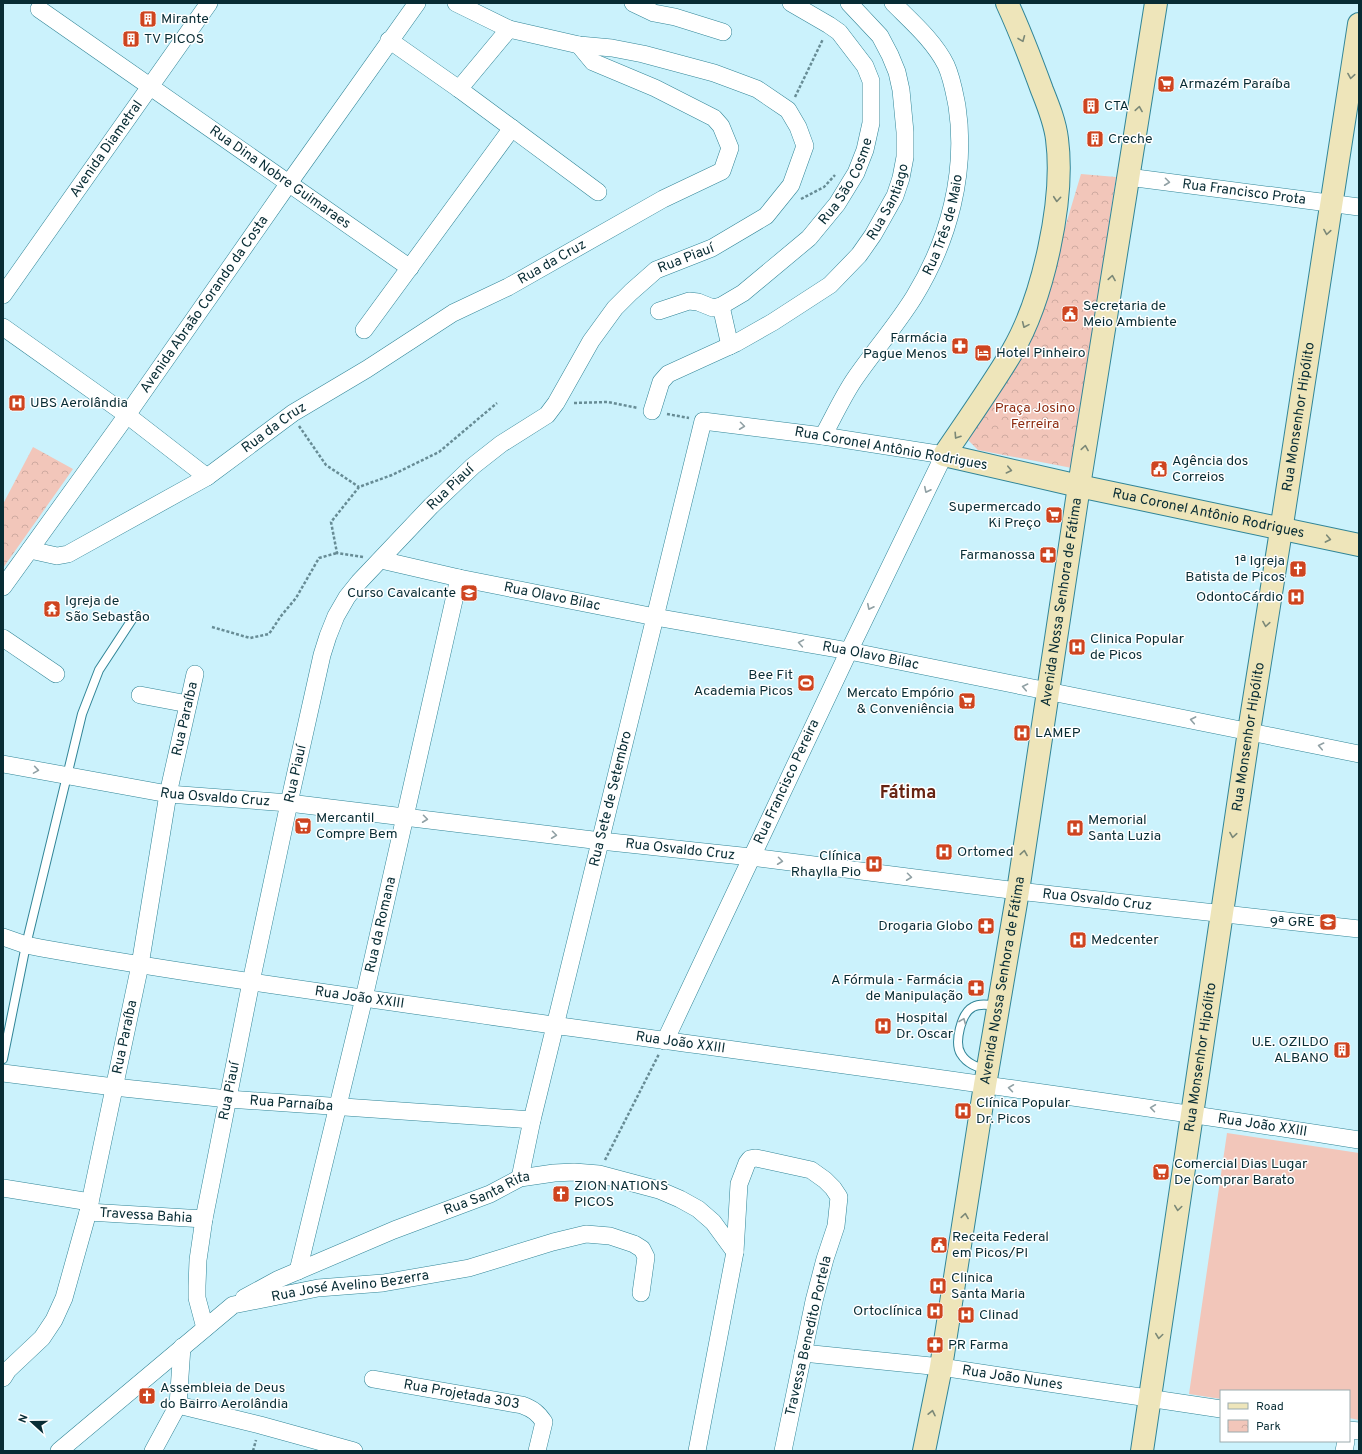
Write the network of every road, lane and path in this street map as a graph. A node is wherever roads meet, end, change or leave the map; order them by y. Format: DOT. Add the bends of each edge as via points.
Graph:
graph roads {
  1 [pos="209,3"];
  2 [pos="417,3"];
  3 [pos="456,3"];
  4 [pos="633,3"];
  5 [pos="791,3"];
  6 [pos="849,3"];
  7 [pos="893,3"];
  8 [pos="1006,3"];
  9 [pos="1156,3"];
  10 [pos="38,9"];
  11 [pos="1359,24"];
  12 [pos="829,25"];
  13 [pos="509,29"];
  14 [pos="723,32"];
  15 [pos="389,40"];
  16 [pos="579,46"];
  17 [pos="150,87"];
  18 [pos="459,89"];
  19 [pos="788,110"];
  20 [pos="512,128"];
  21 [pos="839,171"];
  22 [pos="1128,177"];
  23 [pos="289,183"];
  24 [pos="598,192"];
  25 [pos="800,199"];
  26 [pos="1331,204"];
  27 [pos="1359,207"];
  28 [pos="410,268"];
  29 [pos="3,295"];
  30 [pos="721,306"];
  31 [pos="659,311"];
  32 [pos="3,327"];
  33 [pos="364,330"];
  34 [pos="730,346"];
  35 [pos="556,403"];
  36 [pos="497,404"];
  37 [pos="652,411"];
  38 [pos="293,413"];
  39 [pos="127,414"];
  40 [pos="704,421"];
  41 [pos="823,436"];
  42 [pos="944,455"];
  43 [pos="207,477"];
  44 [pos="1079,486"];
  45 [pos="359,487"];
  46 [pos="1282,530"];
  47 [pos="1359,545"];
  48 [pos="30,550"];
  49 [pos="337,553"];
  50 [pos="381,560"];
  51 [pos="459,578"];
  52 [pos="3,587"];
  53 [pos="135,615"];
  54 [pos="654,617"];
  55 [pos="212,627"];
  56 [pos="3,638"];
  57 [pos="849,651"];
  58 [pos="56,674"];
  59 [pos="195,674"];
  60 [pos="1048,692"];
  61 [pos="140,695"];
  62 [pos="188,704"];
  63 [pos="1248,731"];
  64 [pos="1359,754"];
  65 [pos="3,764"];
  66 [pos="68,775"];
  67 [pos="168,794"];
  68 [pos="289,803"];
  69 [pos="405,817"];
  70 [pos="600,841"];
  71 [pos="751,857"];
  72 [pos="1018,891"];
  73 [pos="1221,914"];
  74 [pos="1359,929"];
  75 [pos="3,937"];
  76 [pos="26,945"];
  77 [pos="140,966"];
  78 [pos="251,982"];
  79 [pos="364,998"];
  80 [pos="999,1006"];
  81 [pos="556,1025"];
  82 [pos="665,1041"];
  83 [pos="3,1059"];
  84 [pos="3,1073"];
  85 [pos="986,1078"];
  86 [pos="114,1087"];
  87 [pos="228,1099"];
  88 [pos="337,1106"];
  89 [pos="1192,1114"];
  90 [pos="532,1120"];
  91 [pos="1359,1140"];
  92 [pos="599,1174"];
  93 [pos="520,1178"];
  94 [pos="3,1188"];
  95 [pos="89,1207"];
  96 [pos="204,1219"];
  97 [pos="734,1252"];
  98 [pos="298,1271"];
  99 [pos="641,1294"];
  100 [pos="232,1305"];
  101 [pos="205,1328"];
  102 [pos="182,1347"];
  103 [pos="803,1353"];
  104 [pos="941,1367"];
  105 [pos="3,1378"];
  106 [pos="373,1379"];
  107 [pos="1150,1398"];
  108 [pos="178,1405"];
  109 [pos="1220,1409"];
  110 [pos="59,1451"];
  111 [pos="153,1451"];
  112 [pos="354,1451"];
  113 [pos="537,1451"];
  114 [pos="697,1451"];
  115 [pos="783,1451"];
  116 [pos="924,1451"];
  117 [pos="1142,1451"];
  1 -- 17 [label="street, Avenida Diametral"];
  2 -- 15 [label="street, Avenida Abraão Corando da Costa"];
  3 -- 13 [label="street, Rua Piauí"];
  4 -- 14 [label="street" via="654,13"];
  5 -- 12 [label="street, Rua São Cosme"];
  6 -- 34 [label="street, Rua Santiago" via="880,36 897,72 901,90 905,156 895,196 859,255 830,285"];
  7 -- 41 [label="street, Rua Três de Maio" via="938,51 953,82 960,150 957,184 950,214 926,278 853,381"];
  8 -- 42 [label="street, one-way" via="1048,104 1057,137 1059,160 1056,204 1044,268 1026,323 1012,351"];
  22 -- 9 [label="street, one-way"];
  10 -- 17 [label="street, Rua Dina Nobre Guimaraes"];
  11 -- 26 [label="street, Rua Monsenhor Hipólito, one-way"];
  12 -- 19 [label="path"];
  12 -- 30 [label="street, Rua São Cosme" via="839,32 865,66 871,81 871,123 865,150 856,173 837,204 809,238 743,292"];
  13 -- 16 [label="street, Rua Piauí"];
  13 -- 18 [label="street"];
  15 -- 18 [label="street"];
  15 -- 23 [label="street, Avenida Abraão Corando da Costa"];
  16 -- 19 [label="street, Rua Piauí" via="612,48 643,54 714,73 757,89"];
  16 -- 38 [label="street, Rua da Cruz" via="593,62 655,88 714,118 721,126 730,148 722,171 663,199 508,286 453,313 368,369"];
  17 -- 23 [label="street, Rua Dina Nobre Guimaraes"];
  17 -- 29 [label="street, Avenida Diametral"];
  18 -- 20 [label="street"];
  19 -- 35 [label="street, Rua Piauí" via="805,146 791,185 766,216 712,248 656,270 631,292 615,308 591,341"];
  20 -- 24 [label="street"];
  20 -- 28 [label="street"];
  21 -- 25 [label="path" via="824,187"];
  22 -- 26 [label="street, Rua Francisco Prota, one-way"];
  44 -- 22 [label="street, one-way"];
  23 -- 28 [label="street, Rua Dina Nobre Guimaraes"];
  23 -- 39 [label="street, Avenida Abraão Corando da Costa"];
  26 -- 27 [label="street, Rua Francisco Prota"];
  26 -- 46 [label="street, Rua Monsenhor Hipólito, one-way"];
  28 -- 33 [label="street"];
  30 -- 31 [label="street" via="713,308 689,301"];
  30 -- 34 [label="street"];
  32 -- 39 [label="street"];
  34 -- 37 [label="street, Rua Santiago" via="668,374 661,382"];
  35 -- 37 [label="path" via="608,402"];
  35 -- 50 [label="street, Rua Piauí" via="547,415 501,444 473,466 431,506"];
  36 -- 45 [label="path" via="439,452 392,475"];
  37 -- 40 [label="path"];
  38 -- 43 [label="street, Rua da Cruz"];
  38 -- 45 [label="path" via="326,464"];
  39 -- 43 [label="street"];
  39 -- 48 [label="street, Avenida Abraão Corando da Costa"];
  40 -- 41 [label="street, Rua Coronel Antônio Rodrigues, one-way"];
  40 -- 54 [label="street, Rua Sete de Setembro"];
  41 -- 42 [label="street, Rua Coronel Antônio Rodrigues"];
  42 -- 44 [label="street, Rua Coronel Antônio Rodrigues, one-way"];
  42 -- 57 [label="street, Rua Francisco Pereira, one-way"];
  43 -- 48 [label="street, Rua da Cruz" via="68,554 57,556"];
  44 -- 46 [label="street, Rua Coronel Antônio Rodrigues"];
  44 -- 60 [label="street, Avenida Nossa Senhora de Fátima"];
  45 -- 49 [label="path" via="331,522"];
  46 -- 47 [label="street, Rua Coronel Antônio Rodrigues, one-way"];
  46 -- 63 [label="street, Rua Monsenhor Hipólito, one-way"];
  48 -- 52 [label="street, Avenida Abraão Corando da Costa"];
  49 -- 50 [label="path"];
  49 -- 55 [label="path" via="319,558 296,598 269,634 250,638"];
  50 -- 51 [label="street, Rua Olavo Bilac"];
  50 -- 68 [label="street, Rua Piauí" via="347,597 328,636"];
  51 -- 54 [label="street, Rua Olavo Bilac"];
  51 -- 69 [label="street, Rua da Romana"];
  53 -- 66 [label="lane" via="99,670 82,714"];
  57 -- 54 [label="street, Rua Olavo Bilac, one-way"];
  54 -- 70 [label="street, Rua Sete de Setembro"];
  56 -- 58 [label="street"];
  60 -- 57 [label="street, Rua Olavo Bilac, one-way"];
  57 -- 71 [label="street, Rua Francisco Pereira"];
  59 -- 62 [label="street, Rua Paraíba"];
  63 -- 60 [label="street, Rua Olavo Bilac, one-way"];
  72 -- 60 [label="street, Avenida Nossa Senhora de Fátima, one-way"];
  61 -- 62 [label="street"];
  62 -- 67 [label="street, Rua Paraíba"];
  64 -- 63 [label="street, Rua Olavo Bilac, one-way"];
  63 -- 73 [label="street, Rua Monsenhor Hipólito, one-way"];
  65 -- 66 [label="street, Rua Osvaldo Cruz, one-way"];
  66 -- 67 [label="street, Rua Osvaldo Cruz"];
  66 -- 76 [label="lane"];
  67 -- 68 [label="street, Rua Osvaldo Cruz"];
  67 -- 77 [label="street, Rua Paraíba"];
  68 -- 69 [label="street, Rua Osvaldo Cruz"];
  68 -- 78 [label="street, Rua Piauí"];
  69 -- 70 [label="street, Rua Osvaldo Cruz, one-way"];
  69 -- 79 [label="street, Rua da Romana"];
  70 -- 71 [label="street, Rua Osvaldo Cruz"];
  70 -- 81 [label="street, Rua Sete de Setembro"];
  71 -- 72 [label="street, Rua Osvaldo Cruz, one-way"];
  71 -- 82 [label="street, Rua Francisco Pereira"];
  72 -- 73 [label="street, Rua Osvaldo Cruz"];
  72 -- 80 [label="street, Avenida Nossa Senhora de Fátima"];
  73 -- 74 [label="street, Rua Osvaldo Cruz"];
  73 -- 89 [label="street, Rua Monsenhor Hipólito"];
  75 -- 76 [label="street, Rua João XXIII"];
  76 -- 77 [label="street, Rua João XXIII"];
  76 -- 83 [label="lane"];
  77 -- 78 [label="street, Rua João XXIII"];
  77 -- 86 [label="street, Rua Paraíba"];
  78 -- 79 [label="street, Rua João XXIII"];
  78 -- 87 [label="street, Rua Piauí"];
  79 -- 81 [label="street, Rua João XXIII"];
  79 -- 88 [label="street, Rua da Romana"];
  80 -- 85 [label="street, Avenida Nossa Senhora de Fátima"];
  85 -- 80 [label="lane, one-way" via="962,1056 959,1049 960,1030 964,1017 972,1007"];
  81 -- 82 [label="street, Rua João XXIII"];
  81 -- 90 [label="street, Rua Sete de Setembro"];
  82 -- 85 [label="street, Rua João XXIII"];
  82 -- 92 [label="path"];
  84 -- 86 [label="street, Rua Parnaíba"];
  89 -- 85 [label="street, Rua João XXIII, one-way"];
  104 -- 85 [label="street, Avenida Nossa Senhora de Fátima, one-way"];
  86 -- 87 [label="street, Rua Parnaíba"];
  86 -- 95 [label="street, Rua Paraíba"];
  87 -- 88 [label="street, Rua Parnaíba"];
  87 -- 96 [label="street, Rua Piauí"];
  88 -- 90 [label="street, Rua Parnaíba"];
  88 -- 98 [label="street, Rua da Romana"];
  89 -- 91 [label="street, Rua João XXIII"];
  89 -- 107 [label="street, Rua Monsenhor Hipólito, one-way"];
  90 -- 93 [label="street, Rua Sete de Setembro"];
  92 -- 93 [label="street, Rua Santa Rita" via="554,1173"];
  92 -- 97 [label="street, Rua Santa Rita" via="659,1190 698,1209 713,1222"];
  93 -- 98 [label="street, Rua Santa Rita" via="490,1194 394,1230"];
  94 -- 95 [label="street, Travessa Bahia"];
  95 -- 96 [label="street, Travessa Bahia"];
  95 -- 105 [label="street, Rua Paraíba" via="64,1298 54,1320 42,1338 8,1370"];
  96 -- 101 [label="street, Rua Piauí" via="196,1286"];
  97 -- 103 [label="street, Travessa Benedito Portela" via="739,1184 750,1159 756,1158 811,1170 833,1188 839,1197 836,1226 814,1301"];
  97 -- 114 [label="street"];
  98 -- 100 [label="street, Rua Santa Rita"];
  99 -- 100 [label="street, Rua José Avelino Bezerra" via="646,1257 642,1248 610,1236 586,1234 469,1268 383,1283 318,1288"];
  100 -- 101 [label="street, Rua José Avelino Bezerra"];
  101 -- 102 [label="street, Rua José Avelino Bezerra"];
  102 -- 108 [label="street"];
  102 -- 110 [label="street, Rua José Avelino Bezerra"];
  103 -- 104 [label="street, Rua João Nunes"];
  103 -- 115 [label="street, Travessa Benedito Portela"];
  104 -- 107 [label="street, Rua João Nunes"];
  116 -- 104 [label="street, Avenida Nossa Senhora de Fátima, one-way"];
  106 -- 113 [label="street, Rua Projetada 303" via="522,1405 535,1411 544,1422"];
  107 -- 109 [label="street, Rua João Nunes"];
  107 -- 117 [label="street, Rua Monsenhor Hipólito"];
  108 -- 111 [label="street"];
  108 -- 112 [label="street"];
}
